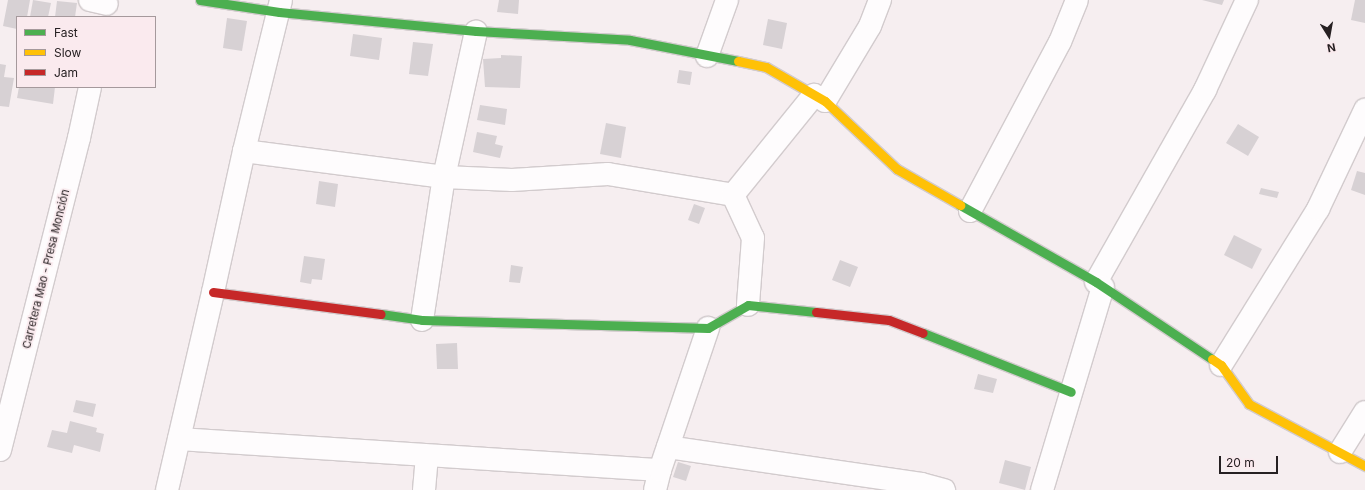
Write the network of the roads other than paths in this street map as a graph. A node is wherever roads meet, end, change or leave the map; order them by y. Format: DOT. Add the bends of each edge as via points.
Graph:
graph roads {
  1 [pos="200,0"];
  2 [pos="727,0"];
  3 [pos="880,0"];
  4 [pos="1077,0"];
  5 [pos="1247,0"];
  6 [pos="280,6"];
  7 [pos="476,31"];
  8 [pos="707,56"];
  9 [pos="90,88"];
  10 [pos="819,98"];
  11 [pos="1365,110"];
  12 [pos="244,151"];
  13 [pos="444,178"];
  14 [pos="733,195"];
  15 [pos="970,211"];
  16 [pos="1100,285"];
  17 [pos="213,292"];
  18 [pos="748,305"];
  19 [pos="422,320"];
  20 [pos="708,328"];
  21 [pos="1221,365"];
  22 [pos="1071,392"];
  23 [pos="1365,412"];
  24 [pos="179,439"];
  25 [pos="668,447"];
  26 [pos="0,450"];
  27 [pos="1340,452"];
  28 [pos="427,456"];
  29 [pos="1365,466"];
  30 [pos="658,480"];
  31 [pos="167,490"];
  32 [pos="424,490"];
  33 [pos="944,490"];
  34 [pos="1042,490"];
  1 -- 6 [label="street"];
  2 -- 8 [label="street"];
  3 -- 10 [label="street" via="870,26"];
  4 -- 15 [label="street" via="1060,42"];
  5 -- 16 [label="street" via="1205,90"];
  6 -- 7 [label="street"];
  6 -- 12 [label="street"];
  7 -- 8 [label="street" via="630,40"];
  7 -- 13 [label="street"];
  8 -- 10 [label="street" via="766,68"];
  9 -- 26 [label="street, Carretera Mao - Presa Monción"];
  10 -- 14 [label="street"];
  10 -- 15 [label="street" via="897,169"];
  11 -- 21 [label="street" via="1318,208"];
  12 -- 13 [label="street"];
  12 -- 17 [label="street"];
  13 -- 14 [label="street" via="512,180 608,174"];
  13 -- 19 [label="street"];
  14 -- 18 [label="street" via="754,238"];
  15 -- 16 [label="street"];
  16 -- 21 [label="street"];
  16 -- 22 [label="street"];
  17 -- 19 [label="street"];
  17 -- 24 [label="street"];
  18 -- 20 [label="street"];
  18 -- 22 [label="street" via="889,320"];
  19 -- 20 [label="street"];
  20 -- 25 [label="street"];
  21 -- 27 [label="street" via="1249,404"];
  22 -- 34 [label="street"];
  23 -- 27 [label="street"];
  24 -- 28 [label="street"];
  24 -- 31 [label="street"];
  25 -- 30 [label="street"];
  25 -- 33 [label="street" via="922,484"];
  27 -- 29 [label="street"];
  28 -- 30 [label="street"];
  28 -- 32 [label="street"];
}
